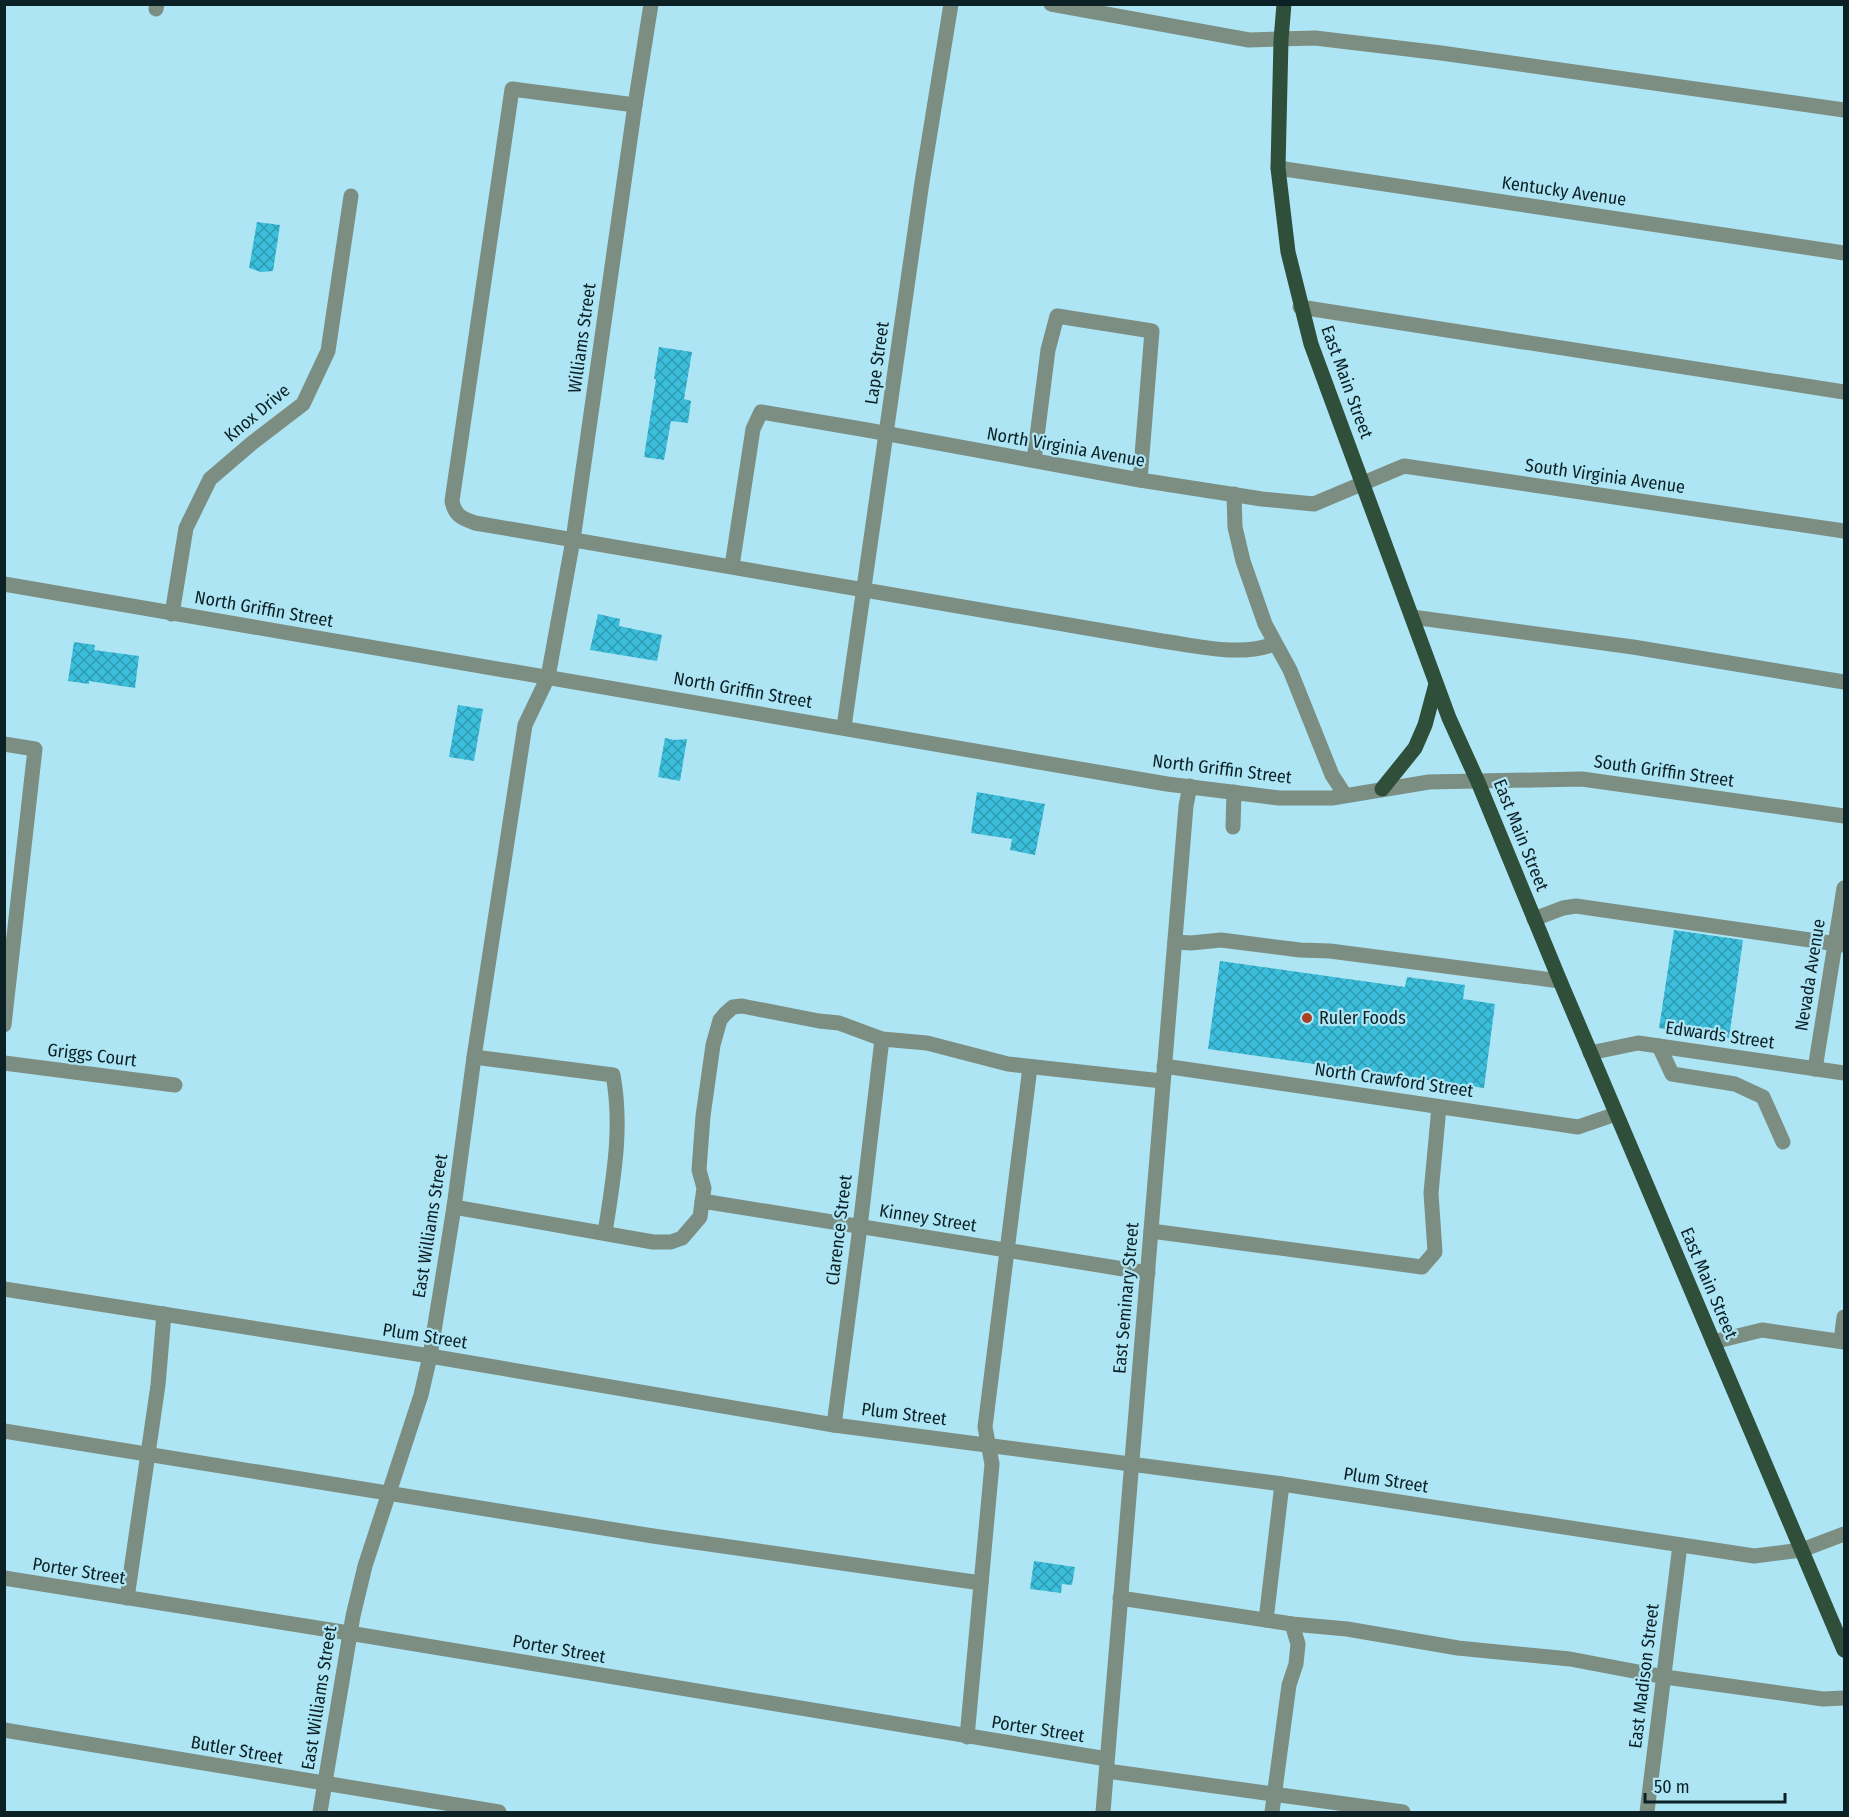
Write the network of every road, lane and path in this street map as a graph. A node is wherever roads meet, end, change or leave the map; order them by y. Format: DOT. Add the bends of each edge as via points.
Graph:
graph roads {
  1 [pos="651,4"];
  2 [pos="951,4"];
  3 [pos="1051,4"];
  4 [pos="1284,4"];
  5 [pos="1281,40"];
  6 [pos="635,105"];
  7 [pos="1845,110"];
  8 [pos="1278,168"];
  9 [pos="351,196"];
  10 [pos="1845,253"];
  11 [pos="1300,307"];
  12 [pos="1845,392"];
  13 [pos="886,434"];
  14 [pos="1034,460"];
  15 [pos="1140,480"];
  16 [pos="1362,483"];
  17 [pos="1234,494"];
  18 [pos="1845,531"];
  19 [pos="573,540"];
  20 [pos="732,566"];
  21 [pos="4,584"];
  22 [pos="864,588"];
  23 [pos="172,614"];
  24 [pos="1412,617"];
  25 [pos="1274,644"];
  26 [pos="548,676"];
  27 [pos="1845,682"];
  28 [pos="1436,684"];
  29 [pos="844,727"];
  30 [pos="4,744"];
  31 [pos="1478,782"];
  32 [pos="1190,786"];
  33 [pos="1382,789"];
  34 [pos="1234,792"];
  35 [pos="1345,795"];
  36 [pos="1845,816"];
  37 [pos="1233,827"];
  38 [pos="1845,888"];
  39 [pos="1534,919"];
  40 [pos="1174,942"];
  41 [pos="1840,945"];
  42 [pos="1560,981"];
  43 [pos="4,1025"];
  44 [pos="882,1039"];
  45 [pos="1659,1046"];
  46 [pos="1590,1053"];
  47 [pos="474,1057"];
  48 [pos="4,1063"];
  49 [pos="1030,1066"];
  50 [pos="1815,1069"];
  51 [pos="1163,1073"];
  52 [pos="1845,1073"];
  53 [pos="175,1085"];
  54 [pos="1439,1107"];
  55 [pos="1616,1114"];
  56 [pos="1783,1142"];
  57 [pos="702,1201"];
  58 [pos="454,1207"];
  59 [pos="860,1227"];
  60 [pos="1152,1231"];
  61 [pos="605,1233"];
  62 [pos="1006,1251"];
  63 [pos="1148,1273"];
  64 [pos="4,1289"];
  65 [pos="164,1314"];
  66 [pos="1845,1317"];
  67 [pos="1843,1341"];
  68 [pos="1713,1342"];
  69 [pos="430,1356"];
  70 [pos="834,1425"];
  71 [pos="4,1431"];
  72 [pos="988,1445"];
  73 [pos="148,1454"];
  74 [pos="1133,1464"];
  75 [pos="1282,1484"];
  76 [pos="387,1494"];
  77 [pos="1845,1534"];
  78 [pos="1680,1545"];
  79 [pos="1802,1550"];
  80 [pos="4,1578"];
  81 [pos="981,1582"];
  82 [pos="127,1598"];
  83 [pos="1120,1598"];
  84 [pos="1266,1620"];
  85 [pos="1292,1623"];
  86 [pos="349,1633"];
  87 [pos="1845,1650"];
  88 [pos="1665,1677"];
  89 [pos="1845,1698"];
  90 [pos="4,1730"];
  91 [pos="967,1737"];
  92 [pos="1107,1765"];
  93 [pos="325,1785"];
  94 [pos="1275,1794"];
  95 [pos="320,1812"];
  96 [pos="499,1812"];
  97 [pos="1103,1812"];
  98 [pos="1272,1812"];
  99 [pos="1403,1812"];
  100 [pos="1647,1812"];
  1 -- 6 [label="street, Williams Street"];
  2 -- 13 [label="street, Lape Street"];
  3 -- 5 [label="street" via="1249,40"];
  4 -- 5 [label="main road, East Main Street"];
  5 -- 7 [label="street" via="1314,38 1441,53"];
  5 -- 8 [label="main road, East Main Street"];
  6 -- 19 [label="street, Williams Street"];
  6 -- 19 [label="street" via="512,89 452,501 462,518 475,523"];
  8 -- 10 [label="street, Kentucky Avenue"];
  8 -- 11 [label="main road, East Main Street" via="1288,252"];
  9 -- 23 [label="street, Knox Drive" via="328,351 303,404 210,479 186,528"];
  11 -- 12 [label="street"];
  11 -- 16 [label="main road, East Main Street"];
  13 -- 14 [label="street, North Virginia Avenue"];
  13 -- 20 [label="street, North Virginia Avenue" via="760,412 753,429"];
  13 -- 22 [label="street, Lape Street"];
  14 -- 15 [label="street, North Virginia Avenue"];
  14 -- 15 [label="street" via="1048,350 1057,316 1152,331"];
  15 -- 17 [label="street, North Virginia Avenue"];
  16 -- 17 [label="street, North Virginia Avenue" via="1314,504"];
  16 -- 18 [label="street, South Virginia Avenue" via="1404,465"];
  16 -- 24 [label="main road, East Main Street"];
  17 -- 25 [label="street" via="1235,527 1243,561"];
  19 -- 20 [label="street"];
  19 -- 26 [label="street, Williams Street"];
  20 -- 22 [label="street"];
  21 -- 23 [label="street, North Griffin Street"];
  22 -- 25 [label="street" via="1226,650 1260,650"];
  22 -- 29 [label="street, Lape Street"];
  23 -- 26 [label="street, North Griffin Street"];
  24 -- 27 [label="street" via="1633,647"];
  24 -- 28 [label="main road, East Main Street"];
  25 -- 35 [label="street" via="1290,670 1332,775"];
  26 -- 29 [label="street, North Griffin Street"];
  26 -- 47 [label="street, East Williams Street" via="525,725"];
  28 -- 31 [label="main road, East Main Street"];
  28 -- 33 [label="main road" via="1415,748"];
  29 -- 32 [label="street, North Griffin Street"];
  30 -- 43 [label="street" via="35,749"];
  31 -- 33 [label="street, North Griffin Street" via="1429,782"];
  31 -- 36 [label="street, South Griffin Street" via="1582,779"];
  31 -- 39 [label="main road, East Main Street"];
  32 -- 34 [label="street, North Griffin Street"];
  32 -- 40 [label="street, East Seminary Street"];
  33 -- 35 [label="street, North Griffin Street"];
  34 -- 35 [label="street, North Griffin Street" via="1279,798"];
  34 -- 37 [label="street"];
  38 -- 41 [label="street, Nevada Avenue"];
  39 -- 41 [label="street" via="1576,906"];
  39 -- 42 [label="main road, East Main Street"];
  40 -- 42 [label="street" via="1221,940 1330,951"];
  40 -- 51 [label="street, East Seminary Street"];
  41 -- 50 [label="street, Nevada Avenue"];
  42 -- 46 [label="main road, East Main Street"];
  44 -- 49 [label="street, North Crawford Street" via="927,1043"];
  44 -- 57 [label="street, North Crawford Street" via="839,1023 749,1007 734,1007 725,1014 713,1045 703,1116 699,1170 704,1188"];
  44 -- 59 [label="street, Clarence Street"];
  45 -- 46 [label="street, Edwards Street" via="1638,1043"];
  45 -- 50 [label="street, Edwards Street"];
  45 -- 56 [label="street" via="1672,1074 1735,1084 1763,1096"];
  46 -- 55 [label="main road, East Main Street"];
  47 -- 58 [label="street, East Williams Street"];
  47 -- 61 [label="street" via="613,1075 619,1130"];
  48 -- 53 [label="street, Griggs Court"];
  49 -- 51 [label="street, North Crawford Street"];
  49 -- 62 [label="street"];
  50 -- 52 [label="street, Edwards Street"];
  51 -- 54 [label="street, North Crawford Street"];
  51 -- 60 [label="street, East Seminary Street"];
  54 -- 55 [label="street, North Crawford Street" via="1578,1127"];
  54 -- 60 [label="street" via="1431,1193 1435,1252 1422,1267"];
  55 -- 68 [label="main road, East Main Street"];
  57 -- 59 [label="street, Kinney Street"];
  57 -- 61 [label="street" via="700,1217 682,1238 671,1242"];
  58 -- 61 [label="street"];
  58 -- 69 [label="street, East Williams Street"];
  59 -- 62 [label="street, Kinney Street"];
  59 -- 70 [label="street, Clarence Street"];
  60 -- 63 [label="street, East Seminary Street"];
  62 -- 63 [label="street, Kinney Street"];
  62 -- 72 [label="street" via="985,1427"];
  63 -- 74 [label="street, East Seminary Street"];
  64 -- 65 [label="street, Plum Street"];
  65 -- 69 [label="street, Plum Street"];
  65 -- 73 [label="street"];
  66 -- 67 [label="street"];
  67 -- 68 [label="street" via="1762,1330"];
  68 -- 79 [label="main road, East Main Street"];
  69 -- 70 [label="street, Plum Street"];
  69 -- 76 [label="street, East Williams Street" via="421,1395"];
  70 -- 72 [label="street, Plum Street"];
  71 -- 73 [label="street"];
  72 -- 74 [label="street, Plum Street"];
  72 -- 81 [label="street" via="992,1464"];
  73 -- 76 [label="street"];
  73 -- 82 [label="street"];
  74 -- 75 [label="street, Plum Street"];
  74 -- 83 [label="street, East Seminary Street"];
  75 -- 78 [label="street, Plum Street"];
  75 -- 84 [label="street"];
  76 -- 81 [label="street"];
  76 -- 86 [label="street, East Williams Street" via="364,1566"];
  77 -- 79 [label="street, Plum Street"];
  78 -- 79 [label="street, Plum Street" via="1754,1556"];
  78 -- 88 [label="street, East Madison Street"];
  79 -- 87 [label="main road, East Main Street"];
  80 -- 82 [label="street, Porter Street"];
  81 -- 91 [label="street"];
  82 -- 86 [label="street, Porter Street"];
  83 -- 84 [label="street"];
  83 -- 92 [label="street, East Seminary Street"];
  84 -- 85 [label="street"];
  85 -- 88 [label="street" via="1458,1648 1570,1659"];
  85 -- 94 [label="street" via="1298,1644"];
  86 -- 91 [label="street, Porter Street"];
  86 -- 93 [label="street, East Williams Street"];
  88 -- 89 [label="street" via="1823,1699"];
  88 -- 100 [label="street, East Madison Street"];
  90 -- 93 [label="street, Butler Street"];
  91 -- 92 [label="street, Porter Street"];
  92 -- 94 [label="street, Porter Street"];
  92 -- 97 [label="street, East Seminary Street"];
  93 -- 95 [label="street, East Williams Street"];
  93 -- 96 [label="street, Butler Street"];
  94 -- 98 [label="street"];
  94 -- 99 [label="street, Porter Street"];
}
